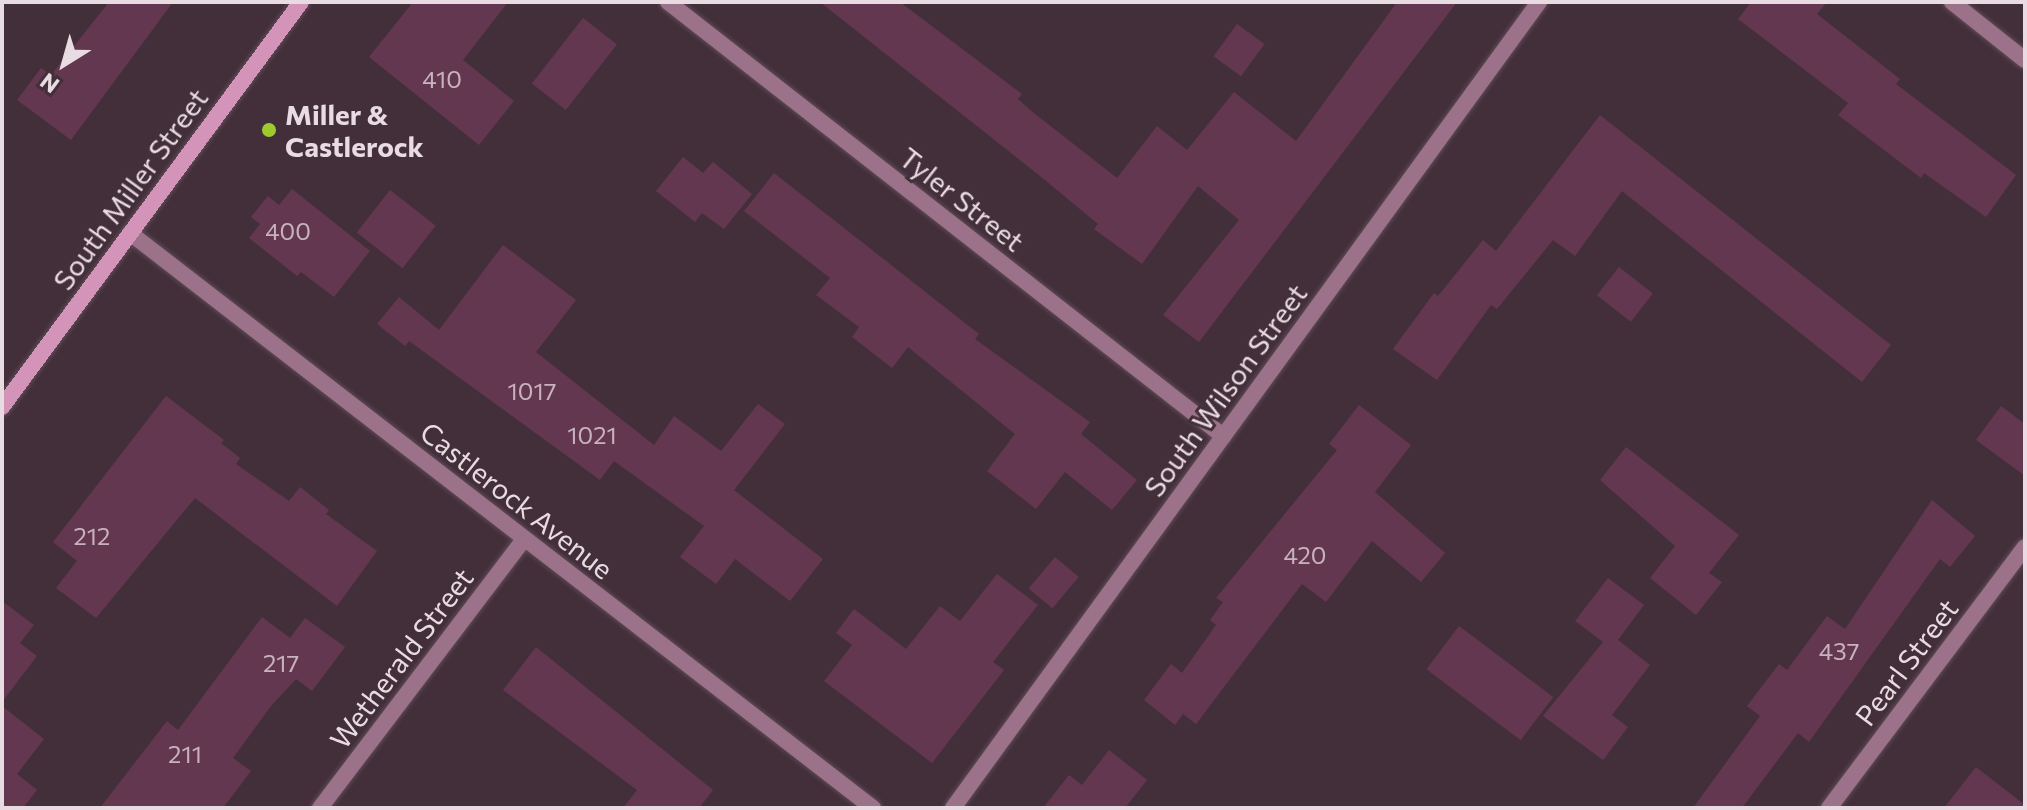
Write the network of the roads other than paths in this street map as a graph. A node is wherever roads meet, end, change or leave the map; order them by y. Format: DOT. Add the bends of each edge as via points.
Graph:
graph roads {
  1 [pos="301,2"];
  2 [pos="668,2"];
  3 [pos="1539,2"];
  4 [pos="1952,2"];
  5 [pos="2025,60"];
  6 [pos="130,233"];
  7 [pos="2,407"];
  8 [pos="1223,436"];
  9 [pos="524,539"];
  10 [pos="2025,547"];
  11 [pos="320,808"];
  12 [pos="873,808"];
  13 [pos="953,808"];
  14 [pos="1829,808"];
  1 -- 6 [label="main road, South Miller Street"];
  2 -- 8 [label="street, Tyler Street"];
  3 -- 8 [label="street, South Wilson Street"];
  4 -- 5 [label="street"];
  6 -- 7 [label="main road, South Miller Street"];
  6 -- 9 [label="street, Castlerock Avenue"];
  8 -- 13 [label="street, South Wilson Street"];
  9 -- 11 [label="street, Wetherald Street"];
  9 -- 12 [label="street, Castlerock Avenue"];
  10 -- 14 [label="street, Pearl Street"];
}
